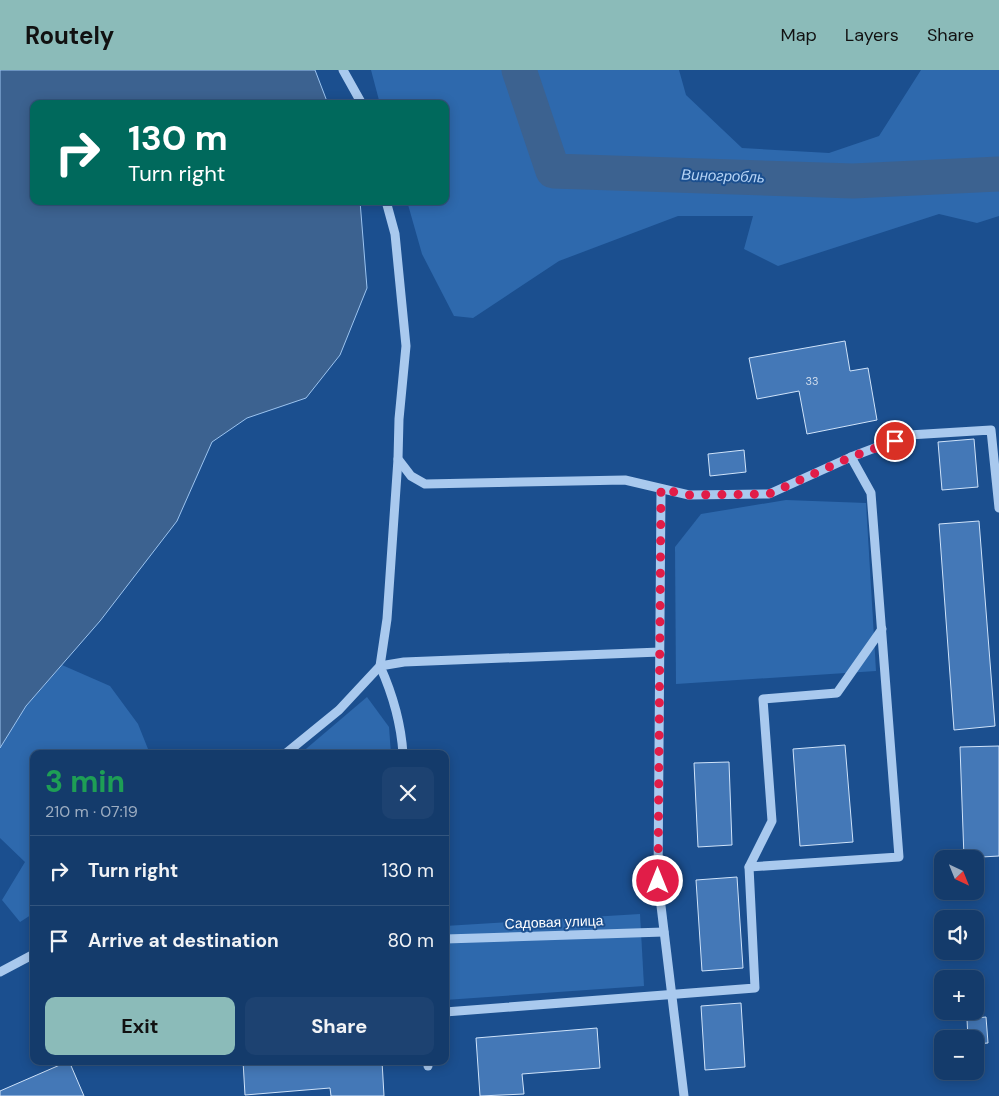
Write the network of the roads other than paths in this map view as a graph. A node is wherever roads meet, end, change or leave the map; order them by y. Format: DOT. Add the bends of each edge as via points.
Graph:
graph roads {
  1 [pos="343,70"];
  2 [pos="360,100"];
  3 [pos="387,205"];
  4 [pos="851,457"];
  5 [pos="398,459"];
  6 [pos="661,489"];
  7 [pos="999,508"];
  8 [pos="882,629"];
  9 [pos="660,652"];
  10 [pos="380,666"];
  11 [pos="290,750"];
  12 [pos="403,750"];
  13 [pos="749,867"];
  14 [pos="664,932"];
  15 [pos="449,939"];
  16 [pos="30,956"];
  17 [pos="0,972"];
  18 [pos="672,995"];
  19 [pos="449,1012"];
  20 [pos="684,1096"];
  1 -- 2 [label="street"];
  3 -- 5 [label="street" via="394,234 406,346"];
  4 -- 6 [label="street" via="769,494 688,495"];
  4 -- 7 [label="street" via="909,435 991,430"];
  4 -- 8 [label="street" via="872,493"];
  5 -- 6 [label="street" via="411,476 424,484 625,480"];
  5 -- 10 [label="street" via="387,620"];
  6 -- 9 [label="street"];
  8 -- 13 [label="street" via="837,693 763,699 772,821"];
  8 -- 13 [label="street" via="899,858"];
  9 -- 10 [label="street"];
  9 -- 14 [label="street" via="658,881"];
  10 -- 11 [label="street" via="339,710"];
  10 -- 12 [label="street" via="393,694"];
  13 -- 18 [label="street" via="755,988"];
  14 -- 15 [label="street, Садовая улица"];
  14 -- 18 [label="street"];
  16 -- 17 [label="street"];
  18 -- 19 [label="street"];
  18 -- 20 [label="street"];
}
